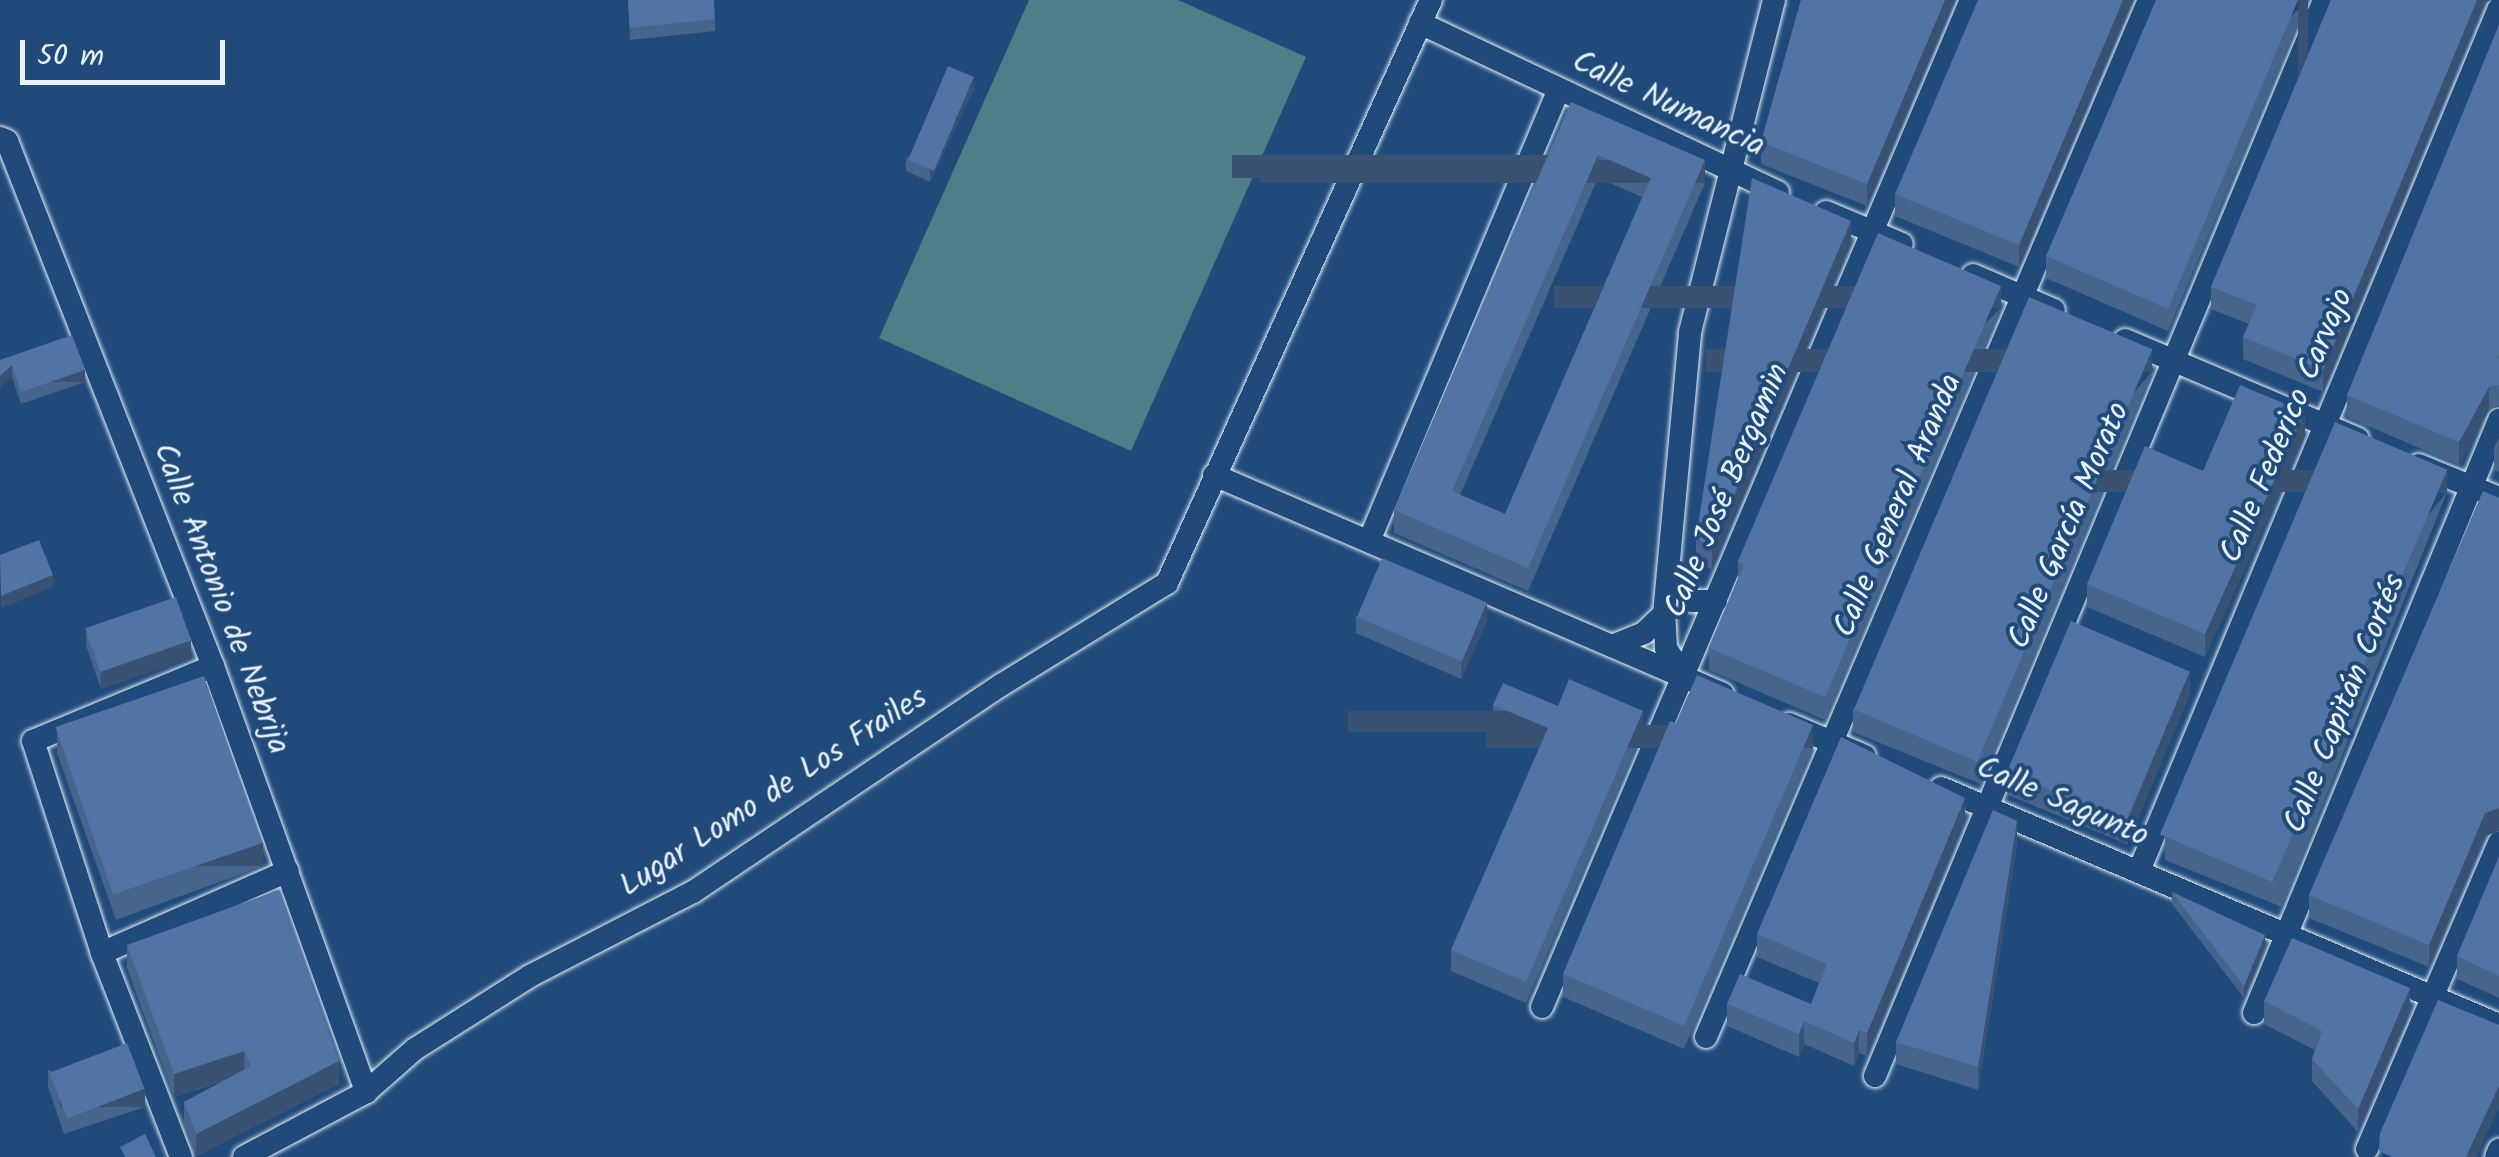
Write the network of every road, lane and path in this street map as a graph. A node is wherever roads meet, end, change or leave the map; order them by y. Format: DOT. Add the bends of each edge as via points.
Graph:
graph roads {
  1 [pos="1431,0"];
  2 [pos="1774,0"];
  3 [pos="1971,0"];
  4 [pos="2150,0"];
  5 [pos="2324,0"];
  6 [pos="2499,8"];
  7 [pos="1420,22"];
  8 [pos="1559,90"];
  9 [pos="0,138"];
  10 [pos="1728,170"];
  11 [pos="1874,233"];
  12 [pos="2024,298"];
  13 [pos="2074,319"];
  14 [pos="2108,333"];
  15 [pos="2176,361"];
  16 [pos="2499,420"];
  17 [pos="2324,424"];
  18 [pos="1214,475"];
  19 [pos="2471,487"];
  20 [pos="2499,498"];
  21 [pos="1368,541"];
  22 [pos="1670,572"];
  23 [pos="1716,601"];
  24 [pos="1664,614"];
  25 [pos="1612,646"];
  26 [pos="213,666"];
  27 [pos="1684,676"];
  28 [pos="1832,743"];
  29 [pos="1889,766"];
  30 [pos="1922,780"];
  31 [pos="1986,807"];
  32 [pos="2499,842"];
  33 [pos="288,871"];
  34 [pos="2140,871"];
  35 [pos="2287,934"];
  36 [pos="102,953"];
  37 [pos="2433,996"];
  38 [pos="1542,1007"];
  39 [pos="2254,1013"];
  40 [pos="2499,1024"];
  41 [pos="1706,1037"];
  42 [pos="1875,1076"];
  43 [pos="366,1092"];
  44 [pos="2367,1149"];
  45 [pos="2499,1150"];
  46 [pos="181,1157"];
  47 [pos="244,1157"];
  48 [pos="2496,1157"];
  1 -- 7 [label="street"];
  2 -- 10 [label="street"];
  3 -- 11 [label="street, Calle José Bergamin"];
  4 -- 12 [label="street, Calle General Aranda"];
  5 -- 15 [label="street, Calle García Morato"];
  6 -- 17 [label="street, Calle Federico Carvajo"];
  7 -- 8 [label="street, Calle Numancia"];
  7 -- 18 [label="street"];
  8 -- 10 [label="street, Calle Numancia"];
  8 -- 21 [label="street"];
  9 -- 26 [label="street, Calle Antonio de Nebrija" via="7,141"];
  10 -- 11 [label="street, Calle Numancia"];
  10 -- 22 [label="street" via="1690,332"];
  11 -- 12 [label="street, Calle Numancia"];
  11 -- 23 [label="street, Calle José Bergamin"];
  12 -- 13 [label="street, Calle Numancia"];
  12 -- 28 [label="street, Calle General Aranda"];
  14 -- 15 [label="street"];
  15 -- 17 [label="street"];
  15 -- 31 [label="street, Calle García Morato"];
  16 -- 19 [label="street, Calle Capitán Cortés"];
  17 -- 19 [label="street"];
  17 -- 34 [label="street, Calle Federico Carvajo"];
  18 -- 21 [label="street"];
  18 -- 43 [label="street, Lugar Lomo de Los Frailes" via="1167,583 1001,684 693,892 530,976 431,1038"];
  19 -- 20 [label="street"];
  19 -- 35 [label="street, Calle Capitán Cortés"];
  21 -- 25 [label="street"];
  22 -- 23 [label="street" via="1693,601"];
  22 -- 24 [label="street"];
  23 -- 27 [label="street, Calle José Bergamin"];
  24 -- 25 [label="street" via="1644,634"];
  24 -- 27 [label="street" via="1666,648"];
  25 -- 27 [label="street"];
  26 -- 33 [label="street, Calle Antonio de Nebrija"];
  26 -- 36 [label="street" via="33,741"];
  27 -- 28 [label="street"];
  27 -- 38 [label="street, Calle José Bergamin"];
  28 -- 29 [label="street"];
  28 -- 41 [label="street, Calle General Aranda"];
  30 -- 31 [label="street, Calle Sagunto"];
  31 -- 34 [label="street, Calle Sagunto"];
  31 -- 42 [label="street, Calle García Morato"];
  32 -- 37 [label="street"];
  33 -- 36 [label="street"];
  33 -- 43 [label="street, Calle Antonio de Nebrija"];
  34 -- 35 [label="street, Calle Sagunto"];
  35 -- 37 [label="street, Calle Sagunto"];
  35 -- 39 [label="street, Calle Capitán Cortés"];
  36 -- 46 [label="street"];
  37 -- 40 [label="street, Calle Sagunto"];
  37 -- 44 [label="street"];
  43 -- 47 [label="street, Lugar Lomo de Los Frailes"];
  45 -- 48 [label="street"];
}
